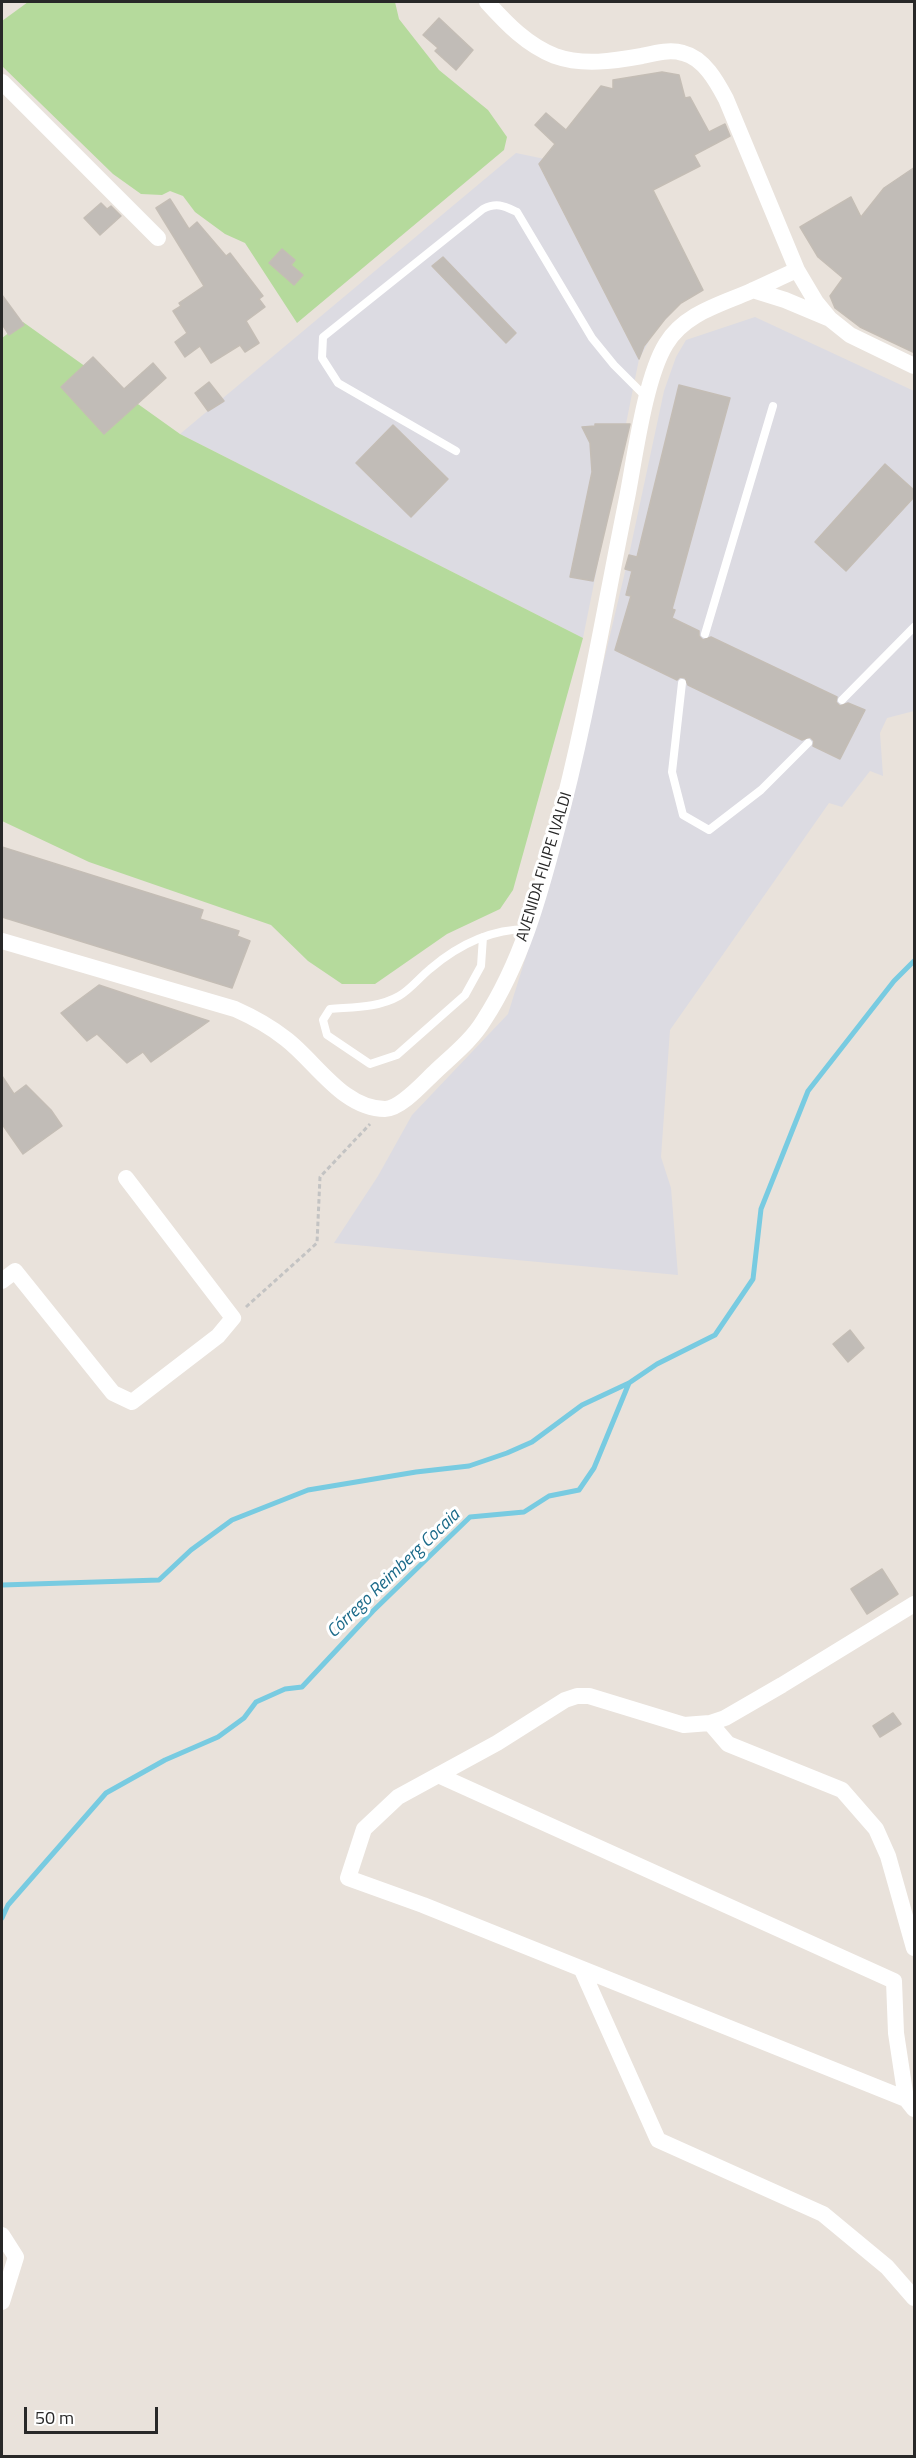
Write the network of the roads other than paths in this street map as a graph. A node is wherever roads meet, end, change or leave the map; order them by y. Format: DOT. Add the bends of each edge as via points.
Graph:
graph roads {
  1 [pos="487,2"];
  2 [pos="2,82"];
  3 [pos="158,238"];
  4 [pos="797,270"];
  5 [pos="753,290"];
  6 [pos="830,319"];
  7 [pos="915,366"];
  8 [pos="648,398"];
  9 [pos="773,406"];
  10 [pos="456,450"];
  11 [pos="915,627"];
  12 [pos="705,634"];
  13 [pos="682,683"];
  14 [pos="843,700"];
  15 [pos="808,743"];
  16 [pos="528,929"];
  17 [pos="483,937"];
  18 [pos="2,940"];
  19 [pos="126,1178"];
  20 [pos="2,1281"];
  21 [pos="915,1604"];
  22 [pos="710,1724"];
  23 [pos="438,1775"];
  24 [pos="915,1948"];
  25 [pos="582,1970"];
  26 [pos="910,2104"];
  27 [pos="2,2235"];
  28 [pos="915,2298"];
  29 [pos="2,2302"];
  1 -- 4 [label="street" via="513,30 556,56 584,62 614,61 668,51 685,53 702,63 726,99"];
  2 -- 3 [label="street"];
  4 -- 5 [label="street, AVENIDA FILIPE IVALDI"];
  4 -- 6 [label="street"];
  5 -- 6 [label="street"];
  5 -- 8 [label="street, AVENIDA FILIPE IVALDI" via="711,307 678,328 659,357"];
  6 -- 7 [label="street" via="850,335"];
  8 -- 10 [label="lane" via="592,338 517,212 493,204 323,337 322,358 338,383"];
  8 -- 16 [label="street, AVENIDA FILIPE IVALDI" via="574,764"];
  9 -- 12 [label="lane"];
  11 -- 14 [label="lane"];
  13 -- 15 [label="lane" via="672,772 683,815 709,830 761,790"];
  16 -- 17 [label="lane" via="510,929"];
  16 -- 18 [label="street, AVENIDA FILIPE IVALDI" via="503,986 474,1035 397,1107 383,1109 366,1105 344,1092 286,1038 251,1016"];
  17 -- 17 [label="lane" via="468,942 432,967 399,996 374,1005 330,1009 323,1020 327,1035 370,1064 397,1055 465,995 481,966"];
  19 -- 20 [label="street" via="233,1318 218,1336 132,1402 113,1393 15,1271"];
  21 -- 22 [label="street"];
  22 -- 23 [label="street" via="684,1725 589,1696 577,1696"];
  22 -- 24 [label="street" via="728,1744 843,1790 876,1829"];
  23 -- 25 [label="street" via="398,1797 364,1829 348,1878"];
  23 -- 26 [label="street" via="894,1981 896,2033"];
  25 -- 26 [label="street"];
  25 -- 28 [label="street" via="658,2140 823,2214 887,2267"];
  27 -- 29 [label="street" via="16,2257"];
}
